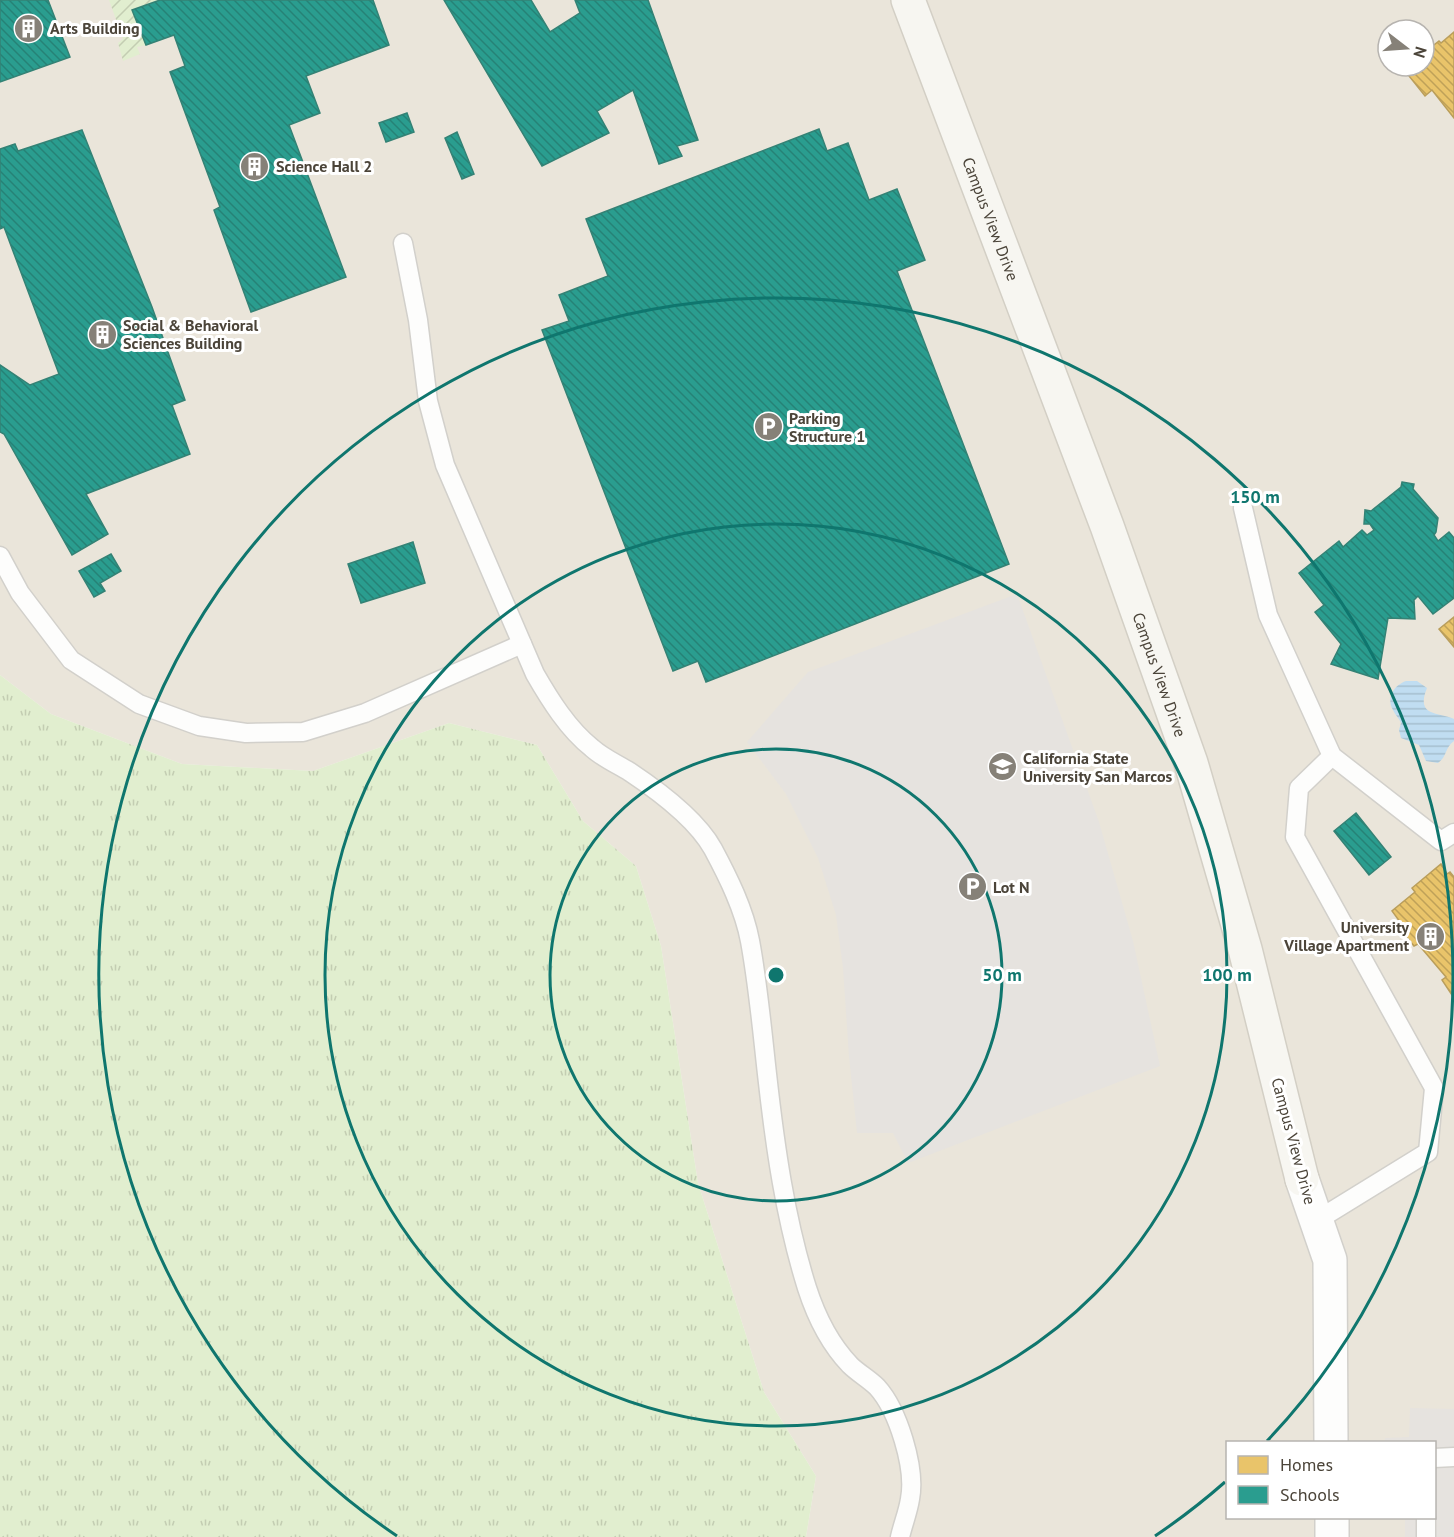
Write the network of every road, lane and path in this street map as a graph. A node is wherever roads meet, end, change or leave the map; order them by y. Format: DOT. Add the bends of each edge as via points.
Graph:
graph roads {
  1 [pos="908,0"];
  2 [pos="403,243"];
  3 [pos="1243,508"];
  4 [pos="0,556"];
  5 [pos="522,644"];
  6 [pos="1332,756"];
  7 [pos="1454,833"];
  8 [pos="1316,1221"];
  9 [pos="1331,1441"];
  10 [pos="1454,1457"];
  11 [pos="1436,1458"];
  12 [pos="1332,1519"];
  13 [pos="1426,1519"];
  14 [pos="900,1537"];
  15 [pos="1332,1537"];
  16 [pos="1426,1537"];
  1 -- 8 [label="street, Campus View Drive" via="1103,516 1191,763 1245,949"];
  2 -- 5 [label="lane" via="428,401 445,465"];
  3 -- 6 [label="lane" via="1268,615"];
  4 -- 5 [label="lane" via="20,593 71,660 139,704 199,726 246,733 303,732 365,713"];
  5 -- 14 [label="lane" via="552,703 580,736 673,803 712,846 739,903 750,939 788,1220 820,1322 834,1347 877,1388 902,1439 910,1466 911,1497"];
  6 -- 7 [label="lane" via="1441,841"];
  6 -- 8 [label="lane" via="1299,788 1295,837 1434,1088 1428,1152"];
  8 -- 9 [label="street, Campus View Drive" via="1330,1260"];
  10 -- 11 [label="lane"];
  12 -- 15 [label="street"];
  13 -- 16 [label="lane"];
}
